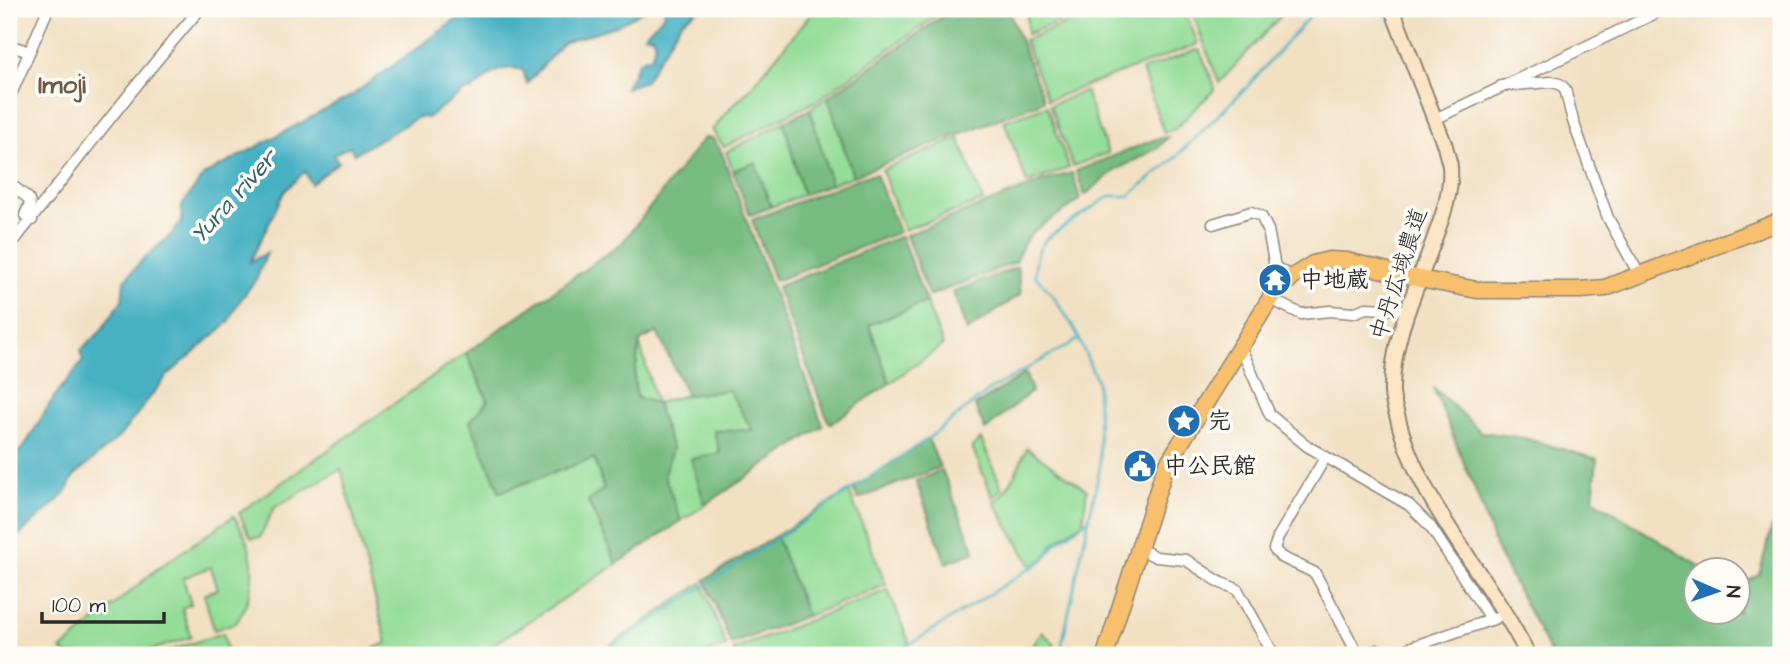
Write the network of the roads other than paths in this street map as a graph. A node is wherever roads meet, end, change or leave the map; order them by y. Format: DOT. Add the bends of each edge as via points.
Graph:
graph roads {
  1 [pos="48,9"];
  2 [pos="200,9"];
  3 [pos="1392,9"];
  4 [pos="1664,9"];
  5 [pos="9,45"];
  6 [pos="29,52"];
  7 [pos="1501,86"];
  8 [pos="9,100"];
  9 [pos="1433,116"];
  10 [pos="10,188"];
  11 [pos="32,220"];
  12 [pos="1781,221"];
  13 [pos="1213,224"];
  14 [pos="9,247"];
  15 [pos="1275,267"];
  16 [pos="1640,276"];
  17 [pos="1292,277"];
  18 [pos="1420,279"];
  19 [pos="1270,299"];
  20 [pos="1408,310"];
  21 [pos="1241,348"];
  22 [pos="1325,458"];
  23 [pos="1138,548"];
  24 [pos="1506,614"];
  25 [pos="1491,620"];
  26 [pos="1105,655"];
  27 [pos="1274,655"];
  28 [pos="1358,655"];
  29 [pos="1364,655"];
  30 [pos="1528,655"];
  1 -- 6 [label="street"];
  2 -- 11 [label="street"];
  3 -- 9 [label="street, 中丹広域農道"];
  4 -- 7 [label="street"];
  5 -- 6 [label="street"];
  6 -- 8 [label="street"];
  7 -- 9 [label="street"];
  7 -- 16 [label="street" via="1551,82 1565,89 1608,218"];
  9 -- 18 [label="street, 中丹広域農道" via="1450,166 1449,187"];
  10 -- 11 [label="street" via="28,198 25,215"];
  11 -- 14 [label="street"];
  12 -- 16 [label="main road"];
  13 -- 15 [label="street" via="1251,212 1261,216"];
  15 -- 17 [label="street"];
  15 -- 19 [label="street" via="1267,282"];
  16 -- 18 [label="main road" via="1605,288 1580,290 1476,290"];
  17 -- 18 [label="main road" via="1329,260"];
  17 -- 19 [label="main road"];
  18 -- 20 [label="street, 中丹広域農道"];
  19 -- 20 [label="street" via="1301,314 1353,313 1366,308"];
  19 -- 21 [label="main road"];
  20 -- 24 [label="street, 中丹広域農道" via="1392,394 1403,436 1423,481"];
  21 -- 22 [label="street" via="1270,415"];
  21 -- 23 [label="main road" via="1166,468"];
  22 -- 25 [label="street" via="1409,505 1430,526"];
  22 -- 28 [label="street" via="1274,549 1315,573"];
  23 -- 26 [label="main road"];
  23 -- 27 [label="street" via="1156,557 1186,560 1237,589"];
  24 -- 25 [label="street"];
  24 -- 30 [label="street, 中丹広域農道"];
  25 -- 29 [label="street" via="1392,654 1377,650"];
}
